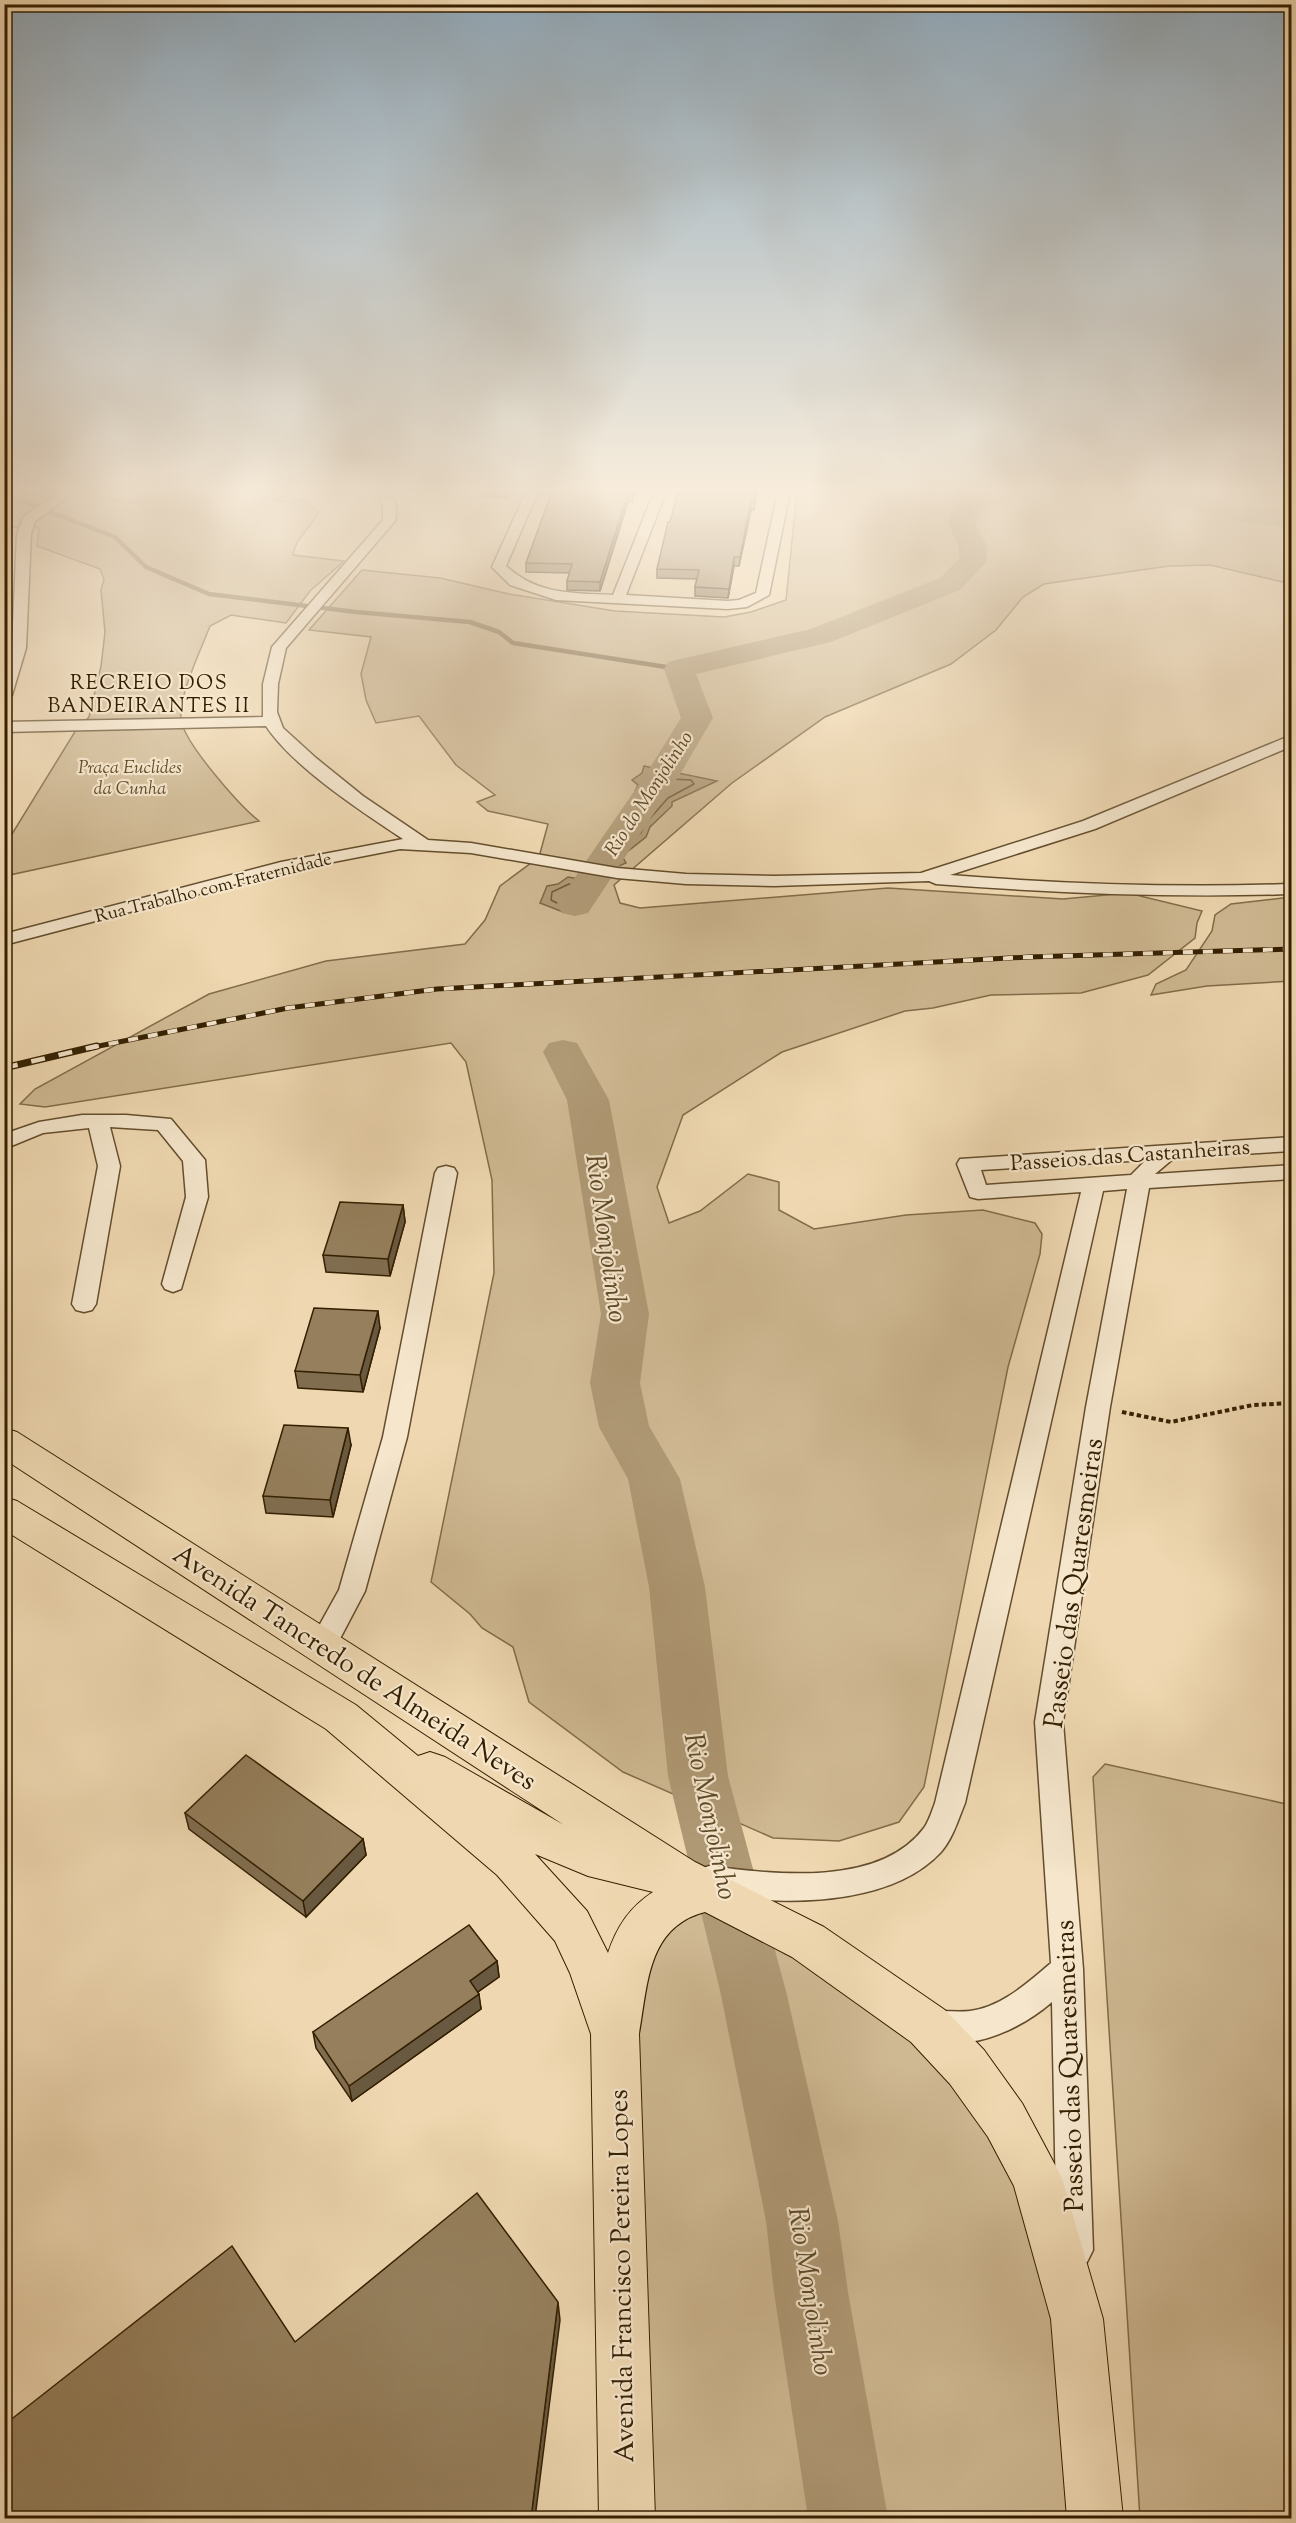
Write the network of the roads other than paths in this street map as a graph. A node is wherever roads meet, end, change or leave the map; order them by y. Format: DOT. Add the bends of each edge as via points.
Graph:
graph roads {
  1 [pos="19,610"];
  2 [pos="311,610"];
  3 [pos="4,695"];
  4 [pos="272,721"];
  5 [pos="4,727"];
  6 [pos="1292,740"];
  7 [pos="423,845"];
  8 [pos="922,878"];
  9 [pos="1292,889"];
  10 [pos="4,940"];
  11 [pos="98,1121"];
  12 [pos="4,1143"];
  13 [pos="1292,1144"];
  14 [pos="1167,1153"];
  15 [pos="1292,1172"];
  16 [pos="446,1173"];
  17 [pos="1139,1184"];
  18 [pos="1093,1187"];
  19 [pos="173,1284"];
  20 [pos="84,1304"];
  21 [pos="4,1440"];
  22 [pos="4,1510"];
  23 [pos="323,1644"];
  24 [pos="340,1717"];
  25 [pos="696,1882"];
  26 [pos="1067,1969"];
  27 [pos="928,2026"];
  28 [pos="615,2034"];
  29 [pos="1077,2319"];
  30 [pos="627,2518"];
  31 [pos="1095,2518"];
  1 -- 3 [label="street" via="19,648"];
  2 -- 4 [label="street" via="279,647 271,673"];
  4 -- 5 [label="street"];
  4 -- 7 [label="street" via="318,770"];
  6 -- 8 [label="street" via="1089,825"];
  7 -- 8 [label="street, Rua Trabalho com Fraternidade" via="471,848 581,868 686,879"];
  7 -- 10 [label="street, Rua Trabalho com Fraternidade" via="400,844 281,867"];
  8 -- 9 [label="street" via="1013,885"];
  11 -- 12 [label="street" via="46,1126"];
  11 -- 19 [label="street" via="123,1119 164,1124 194,1160 197,1197"];
  11 -- 20 [label="street" via="109,1166"];
  13 -- 14 [label="street, Passeios das Castanheiras"];
  14 -- 17 [label="street" via="1142,1174"];
  14 -- 18 [label="street, Passeios das Castanheiras" via="968,1164 978,1192"];
  15 -- 17 [label="street"];
  16 -- 23 [label="street" via="394,1437 352,1591"];
  17 -- 18 [label="street"];
  17 -- 26 [label="street, Passeio das Quaresmeiras" via="1098,1407 1049,1722"];
  18 -- 25 [label="street" via="950,1803 936,1835 923,1850 900,1865 842,1886 786,1889"];
  21 -- 23 [label="main road, Avenida Tancredo de Almeida Neves"];
  22 -- 24 [label="main road, Avenida Tancredo de Almeida Neves"];
  23 -- 25 [label="main road, Avenida Tancredo de Almeida Neves"];
  24 -- 25 [label="main road" via="564,1847 620,1866"];
  24 -- 28 [label="main road, Avenida Tancredo de Almeida Neves" via="513,1862 571,1926"];
  25 -- 27 [label="main road" via="808,1942"];
  25 -- 28 [label="main road" via="683,1897 650,1919 631,1951"];
  26 -- 27 [label="street" via="1023,2007 994,2021 970,2026"];
  26 -- 29 [label="street, Passeio das Quaresmeiras"];
  27 -- 29 [label="main road" via="967,2067 999,2111 1037,2178"];
  28 -- 30 [label="main road, Avenida Francisco Pereira Lopes"];
  29 -- 31 [label="main road"];
}
